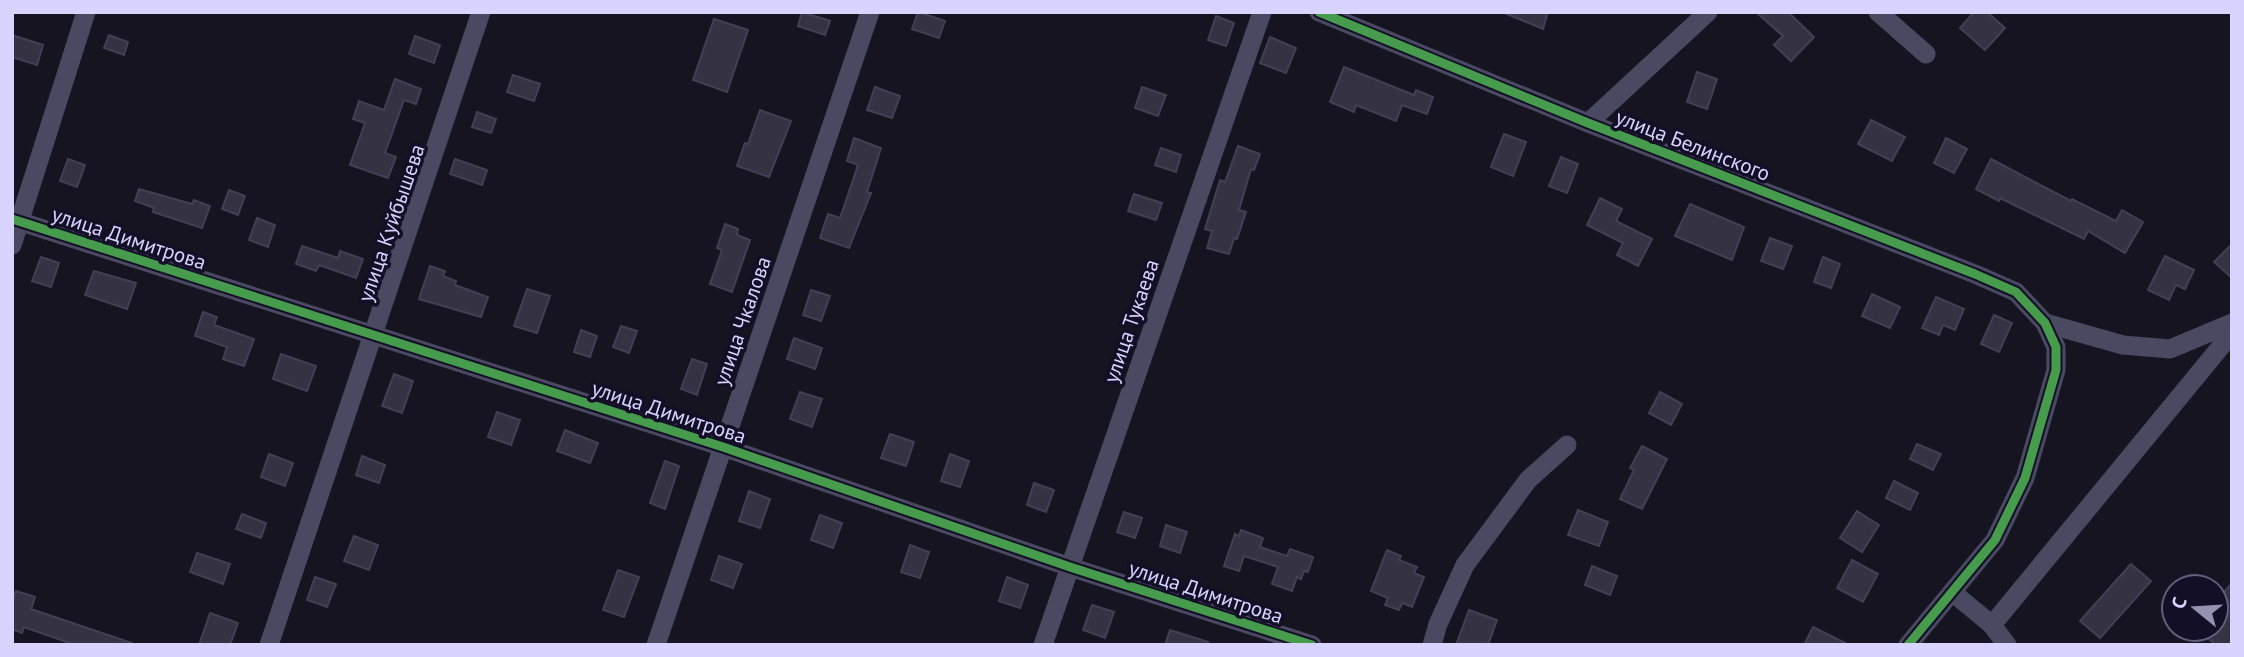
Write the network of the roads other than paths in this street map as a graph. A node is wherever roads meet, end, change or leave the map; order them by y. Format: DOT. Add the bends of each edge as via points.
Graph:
graph roads {
  1 [pos="86,12"];
  2 [pos="481,12"];
  3 [pos="870,12"];
  4 [pos="1262,12"];
  5 [pos="1319,12"];
  6 [pos="1708,12"];
  7 [pos="1878,12"];
  8 [pos="1926,54"];
  9 [pos="1588,123"];
  10 [pos="16,220"];
  11 [pos="12,245"];
  12 [pos="2045,323"];
  13 [pos="2232,323"];
  14 [pos="2232,333"];
  15 [pos="372,335"];
  16 [pos="1567,445"];
  17 [pos="723,447"];
  18 [pos="1070,567"];
  19 [pos="1952,592"];
  20 [pos="1992,625"];
  21 [pos="269,645"];
  22 [pos="656,645"];
  23 [pos="1043,645"];
  24 [pos="1312,645"];
  25 [pos="1432,645"];
  26 [pos="1908,645"];
  27 [pos="2007,645"];
  1 -- 10 [label="street"];
  2 -- 15 [label="street, улица Куйбышева"];
  3 -- 17 [label="street, улица Чкалова"];
  4 -- 18 [label="street, улица Тукаева"];
  5 -- 9 [label="street, улица Белинского"];
  6 -- 9 [label="street"];
  7 -- 8 [label="street"];
  9 -- 12 [label="street, улица Белинского" via="1975,274 2016,292"];
  10 -- 11 [label="street"];
  10 -- 15 [label="street, улица Димитрова"];
  12 -- 13 [label="street" via="2123,345 2170,349"];
  12 -- 19 [label="street" via="2056,347 2056,370 2025,478 1995,540"];
  14 -- 20 [label="street"];
  15 -- 17 [label="street, улица Димитрова"];
  15 -- 21 [label="street, улица Куйбышева"];
  16 -- 25 [label="street" via="1528,480 1465,565"];
  17 -- 18 [label="street, улица Димитрова"];
  17 -- 22 [label="street, улица Чкалова"];
  18 -- 23 [label="street, улица Тукаева"];
  18 -- 24 [label="street, улица Димитрова"];
  19 -- 20 [label="street"];
  19 -- 26 [label="street"];
  20 -- 27 [label="street"];
}
